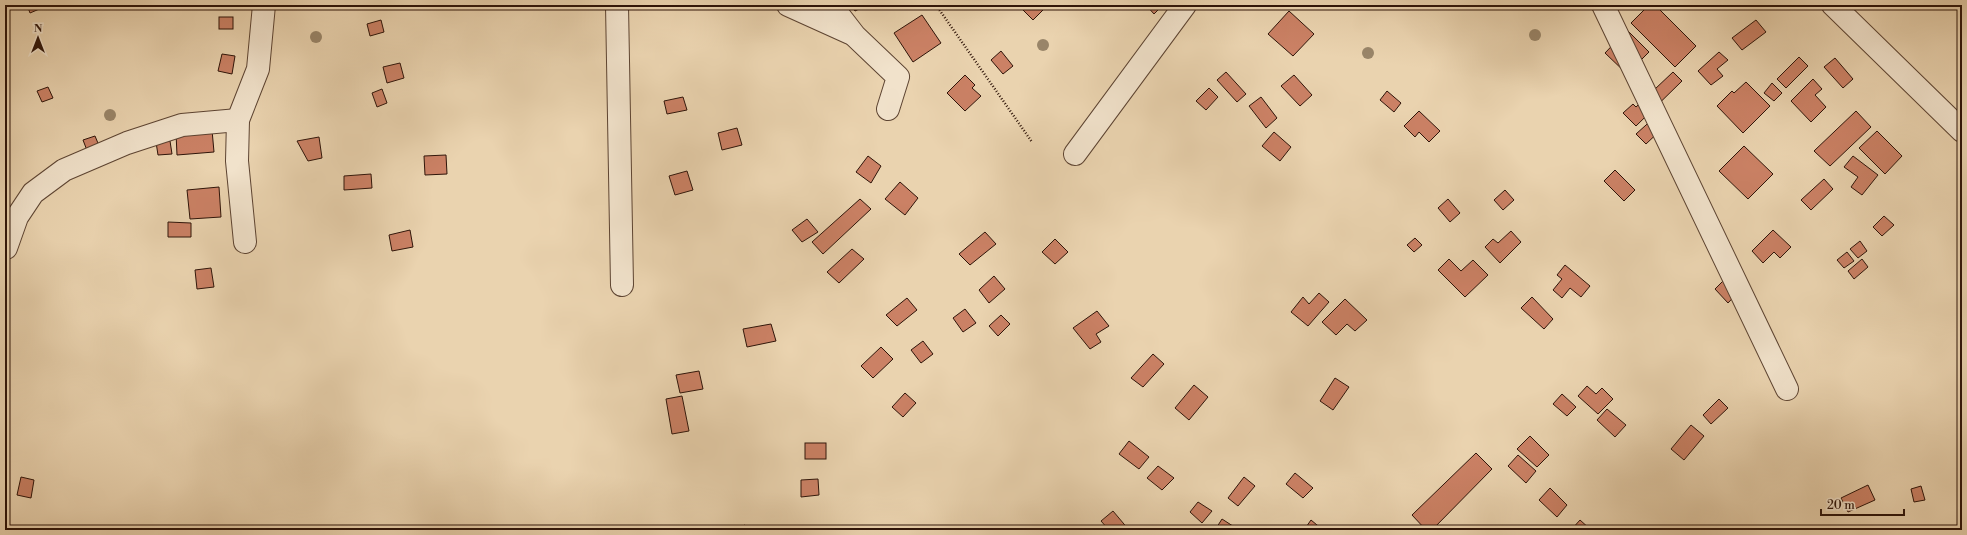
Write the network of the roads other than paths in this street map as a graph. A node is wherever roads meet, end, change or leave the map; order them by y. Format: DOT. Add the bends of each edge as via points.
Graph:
graph roads {
  1 [pos="264,5"];
  2 [pos="617,5"];
  3 [pos="788,5"];
  4 [pos="831,5"];
  5 [pos="1185,5"];
  6 [pos="1603,5"];
  7 [pos="1833,5"];
  8 [pos="855,36"];
  9 [pos="888,109"];
  10 [pos="238,120"];
  11 [pos="1962,131"];
  12 [pos="1075,154"];
  13 [pos="245,242"];
  14 [pos="6,248"];
  15 [pos="622,285"];
  16 [pos="1787,389"];
  1 -- 10 [label="street" via="258,69"];
  2 -- 15 [label="street"];
  3 -- 8 [label="street"];
  4 -- 8 [label="street"];
  5 -- 12 [label="street"];
  6 -- 16 [label="street"];
  7 -- 11 [label="street"];
  8 -- 9 [label="street" via="898,77"];
  10 -- 13 [label="street" via="237,161"];
  10 -- 14 [label="street" via="182,125 127,143 64,170 33,193 17,217"];
}
